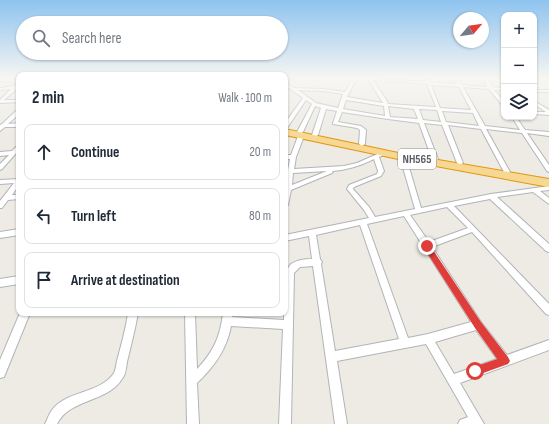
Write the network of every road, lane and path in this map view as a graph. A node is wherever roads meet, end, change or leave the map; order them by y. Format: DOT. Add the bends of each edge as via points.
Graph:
graph roads {
  1 [pos="305,98"];
  2 [pos="344,98"];
  3 [pos="384,98"];
  4 [pos="434,98"];
  5 [pos="467,98"];
  6 [pos="16,101"];
  7 [pos="0,102"];
  8 [pos="314,104"];
  9 [pos="537,104"];
  10 [pos="387,105"];
  11 [pos="324,107"];
  12 [pos="416,108"];
  13 [pos="340,110"];
  14 [pos="438,110"];
  15 [pos="475,112"];
  16 [pos="537,113"];
  17 [pos="549,113"];
  18 [pos="16,114"];
  19 [pos="388,118"];
  20 [pos="516,120"];
  21 [pos="321,121"];
  22 [pos="421,121"];
  23 [pos="335,123"];
  24 [pos="443,123"];
  25 [pos="288,124"];
  26 [pos="16,125"];
  27 [pos="1,127"];
  28 [pos="483,127"];
  29 [pos="288,130"];
  30 [pos="524,131"];
  31 [pos="301,134"];
  32 [pos="549,134"];
  33 [pos="315,135"];
  34 [pos="362,144"];
  35 [pos="16,151"];
  36 [pos="14,153"];
  37 [pos="0,154"];
  38 [pos="380,154"];
  39 [pos="403,156"];
  40 [pos="288,157"];
  41 [pos="293,157"];
  42 [pos="435,158"];
  43 [pos="460,164"];
  44 [pos="0,168"];
  45 [pos="335,170"];
  46 [pos="549,170"];
  47 [pos="288,171"];
  48 [pos="506,172"];
  49 [pos="549,180"];
  50 [pos="16,181"];
  51 [pos="0,182"];
  52 [pos="549,183"];
  53 [pos="16,185"];
  54 [pos="549,188"];
  55 [pos="288,189"];
  56 [pos="534,190"];
  57 [pos="491,196"];
  58 [pos="16,197"];
  59 [pos="6,198"];
  60 [pos="549,202"];
  61 [pos="449,204"];
  62 [pos="0,206"];
  63 [pos="419,211"];
  64 [pos="406,214"];
  65 [pos="373,220"];
  66 [pos="363,222"];
  67 [pos="473,229"];
  68 [pos="16,232"];
  69 [pos="312,233"];
  70 [pos="0,235"];
  71 [pos="288,237"];
  72 [pos="427,246"];
  73 [pos="549,249"];
  74 [pos="318,262"];
  75 [pos="16,280"];
  76 [pos="0,283"];
  77 [pos="549,311"];
  78 [pos="25,316"];
  79 [pos="133,316"];
  80 [pos="190,316"];
  81 [pos="228,317"];
  82 [pos="288,325"];
  83 [pos="478,325"];
  84 [pos="428,339"];
  85 [pos="405,343"];
  86 [pos="549,345"];
  87 [pos="330,357"];
  88 [pos="505,361"];
  89 [pos="0,373"];
  90 [pos="452,380"];
  91 [pos="192,381"];
  92 [pos="477,422"];
  93 [pos="51,424"];
  94 [pos="193,424"];
  95 [pos="285,424"];
  96 [pos="341,424"];
  97 [pos="464,424"];
  1 -- 8 [label="street"];
  1 -- 25 [label="street"];
  2 -- 10 [label="street"];
  2 -- 13 [label="street"];
  3 -- 10 [label="street"];
  4 -- 14 [label="street"];
  5 -- 15 [label="street"];
  6 -- 7 [label="street"];
  8 -- 11 [label="street"];
  8 -- 31 [label="street"];
  9 -- 17 [label="street"];
  10 -- 12 [label="street"];
  10 -- 19 [label="street"];
  11 -- 13 [label="street"];
  11 -- 21 [label="street"];
  12 -- 14 [label="street"];
  12 -- 22 [label="street"];
  13 -- 19 [label="street"];
  13 -- 23 [label="street"];
  14 -- 15 [label="street"];
  14 -- 24 [label="street"];
  15 -- 28 [label="street"];
  16 -- 17 [label="street"];
  18 -- 27 [label="street"];
  19 -- 22 [label="street"];
  20 -- 30 [label="street"];
  21 -- 23 [label="street"];
  21 -- 33 [label="street"];
  22 -- 24 [label="street"];
  22 -- 42 [label="street"];
  23 -- 34 [label="street" via="363,130"];
  24 -- 28 [label="street"];
  24 -- 43 [label="street"];
  26 -- 27 [label="street"];
  28 -- 30 [label="street"];
  28 -- 48 [label="street"];
  29 -- 31 [label="highway, NH565"];
  30 -- 32 [label="street"];
  30 -- 46 [label="street"];
  31 -- 33 [label="highway, NH565"];
  31 -- 38 [label="highway, NH565"];
  31 -- 41 [label="street"];
  33 -- 34 [label="highway, NH565"];
  34 -- 42 [label="highway, NH565"];
  35 -- 36 [label="street"];
  36 -- 37 [label="street"];
  36 -- 44 [label="street"];
  38 -- 39 [label="highway, NH565"];
  38 -- 45 [label="street" via="360,164"];
  38 -- 65 [label="street" via="379,174 351,186 350,189"];
  39 -- 52 [label="highway, NH565"];
  39 -- 63 [label="street"];
  40 -- 41 [label="street"];
  41 -- 47 [label="street"];
  42 -- 43 [label="highway, NH565"];
  43 -- 48 [label="highway, NH565"];
  45 -- 47 [label="street"];
  45 -- 55 [label="street"];
  47 -- 55 [label="street"];
  48 -- 49 [label="highway, NH565"];
  50 -- 51 [label="street"];
  53 -- 59 [label="street"];
  54 -- 56 [label="street"];
  56 -- 57 [label="street"];
  56 -- 60 [label="street"];
  57 -- 61 [label="street"];
  57 -- 73 [label="street"];
  58 -- 59 [label="street"];
  59 -- 62 [label="street"];
  61 -- 63 [label="street"];
  61 -- 67 [label="street"];
  63 -- 64 [label="street"];
  64 -- 65 [label="street"];
  64 -- 72 [label="street"];
  65 -- 66 [label="street"];
  66 -- 69 [label="street"];
  66 -- 85 [label="street"];
  67 -- 72 [label="street"];
  67 -- 77 [label="street"];
  68 -- 70 [label="street"];
  69 -- 71 [label="street"];
  69 -- 74 [label="street"];
  72 -- 83 [label="street"];
  74 -- 82 [label="street" via="298,264 292,268"];
  74 -- 87 [label="street"];
  75 -- 76 [label="street"];
  78 -- 89 [label="street"];
  79 -- 93 [label="street" via="119,375 111,384 99,391 63,405 56,412"];
  80 -- 91 [label="street"];
  81 -- 82 [label="street"];
  81 -- 91 [label="street" via="226,334 220,349"];
  82 -- 95 [label="street"];
  83 -- 84 [label="street"];
  83 -- 88 [label="street"];
  84 -- 85 [label="street"];
  84 -- 90 [label="street"];
  85 -- 87 [label="street"];
  86 -- 88 [label="street"];
  87 -- 96 [label="street"];
  88 -- 90 [label="street"];
  90 -- 92 [label="street"];
  91 -- 94 [label="street"];
  92 -- 97 [label="street"];
}
